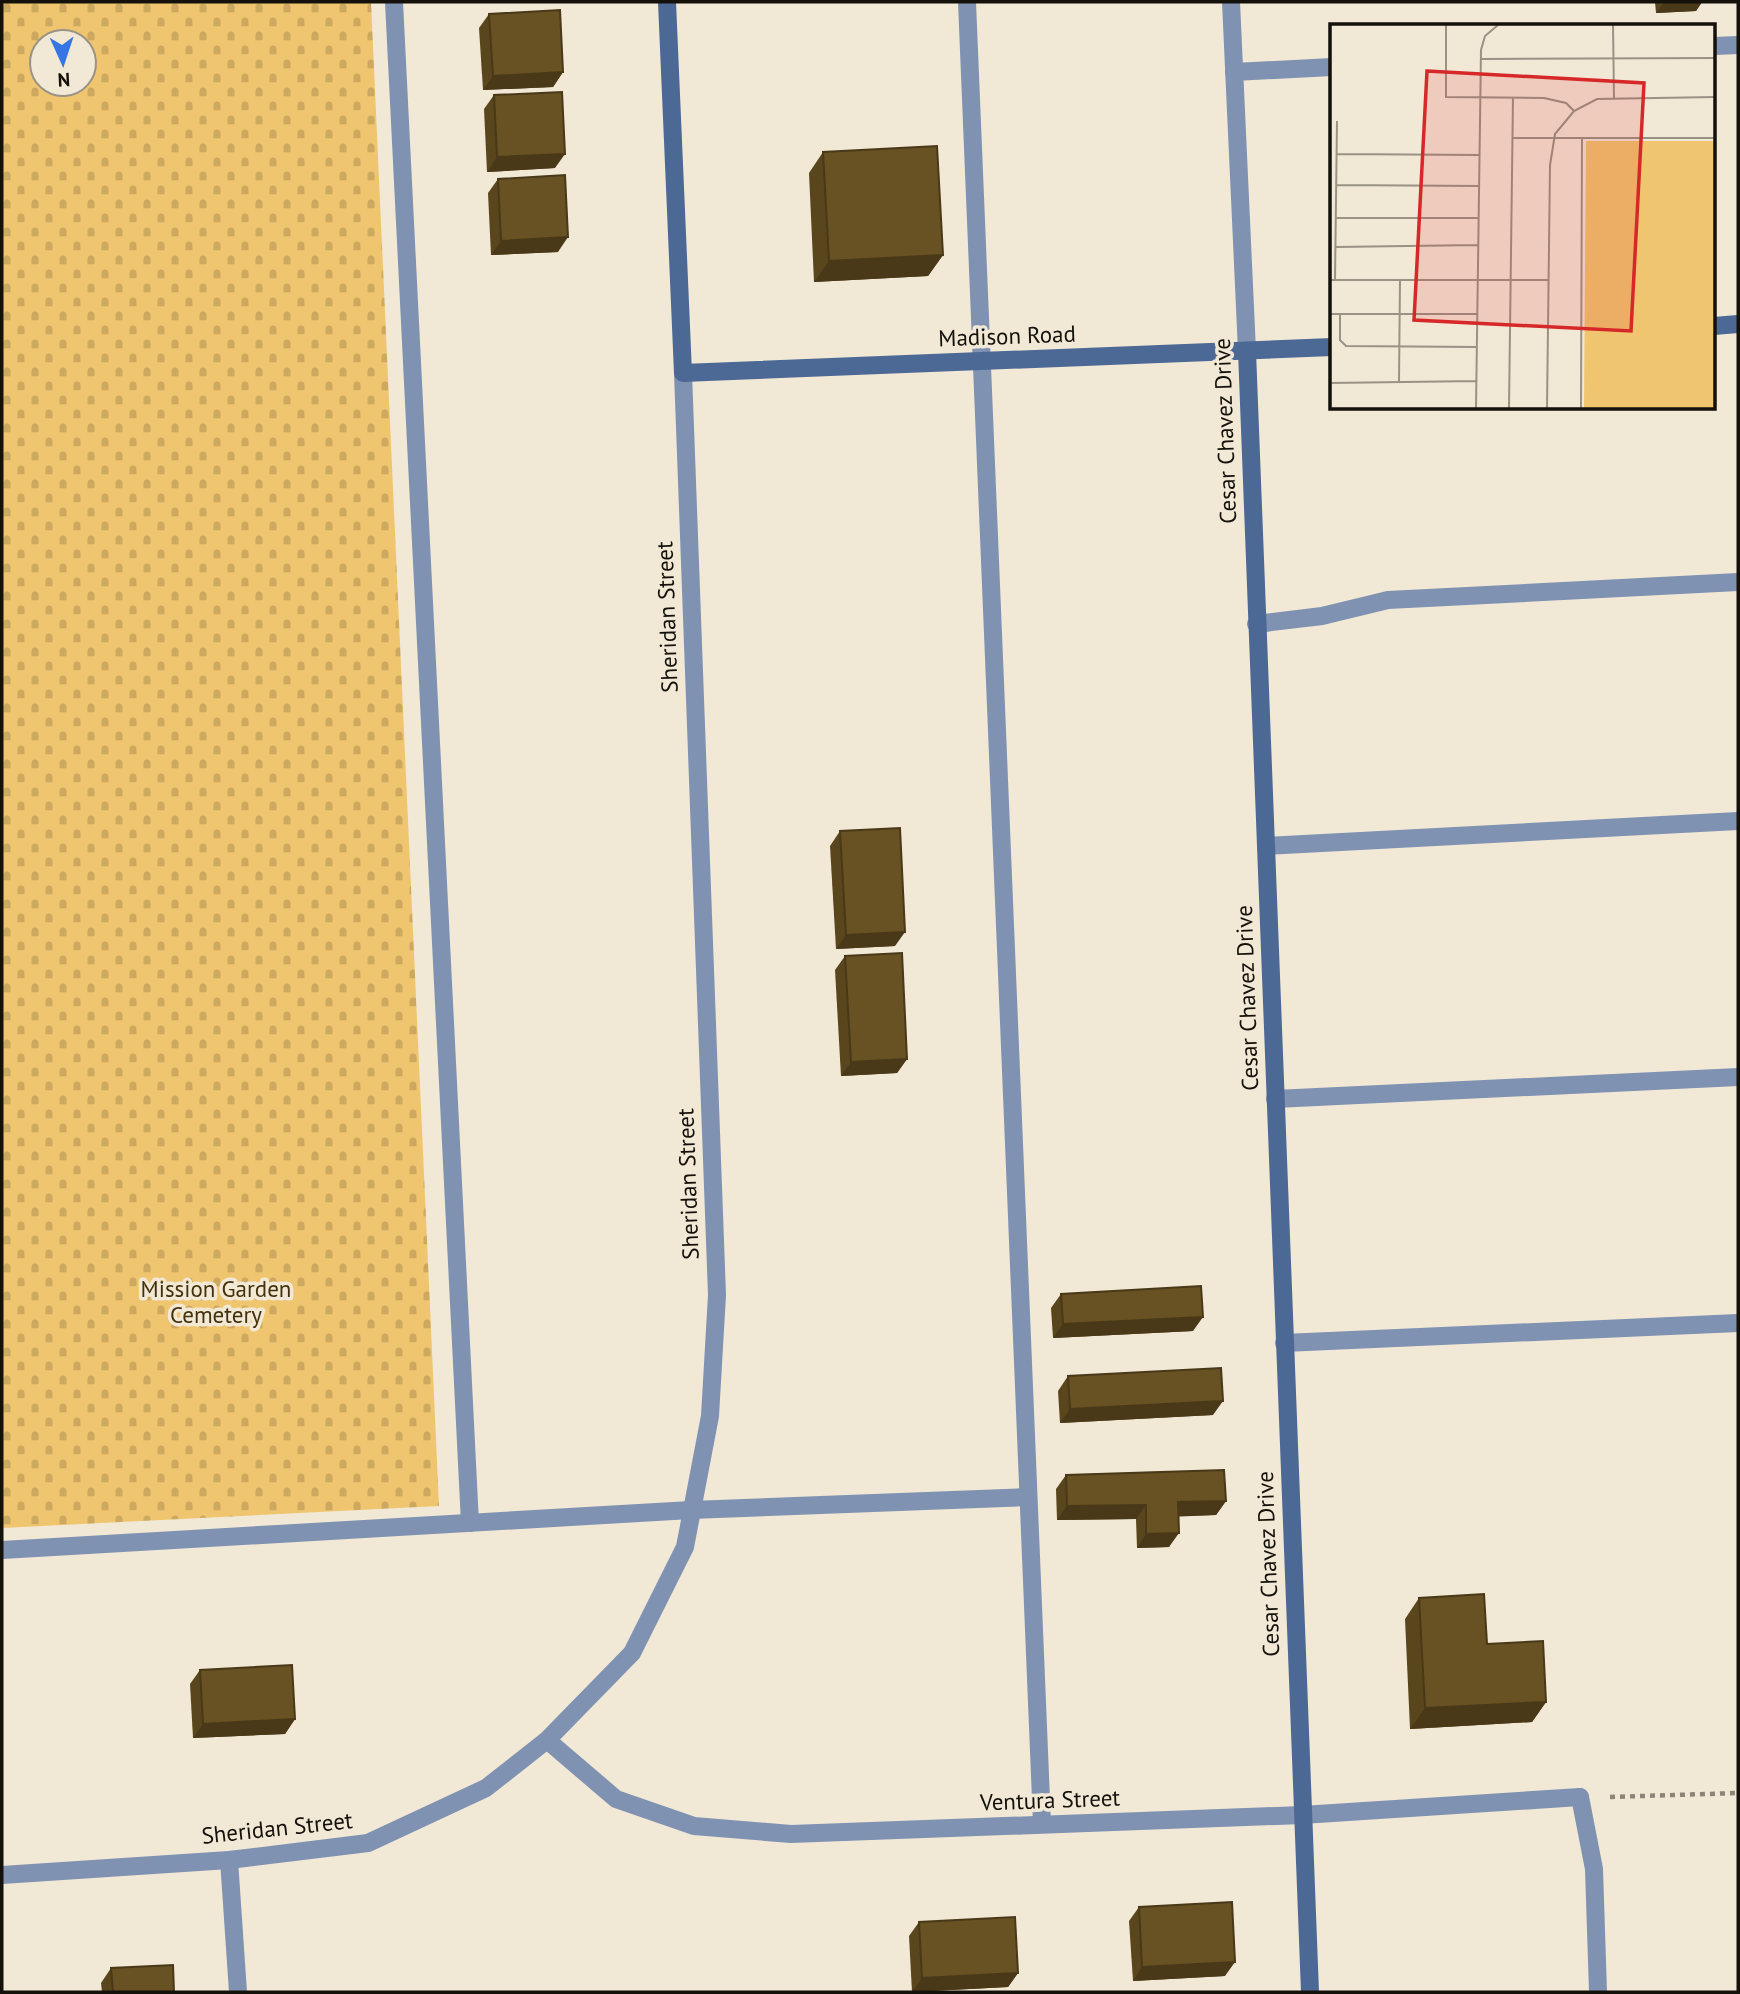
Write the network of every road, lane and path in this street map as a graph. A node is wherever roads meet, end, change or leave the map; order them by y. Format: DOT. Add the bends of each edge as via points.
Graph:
graph roads {
  1 [pos="394,2"];
  2 [pos="667,2"];
  3 [pos="967,2"];
  4 [pos="1231,2"];
  5 [pos="1738,45"];
  6 [pos="1716,46"];
  7 [pos="1330,67"];
  8 [pos="1234,72"];
  9 [pos="1738,324"];
  10 [pos="1716,326"];
  11 [pos="1330,346"];
  12 [pos="1247,351"];
  13 [pos="982,362"];
  14 [pos="683,373"];
  15 [pos="1738,582"];
  16 [pos="1256,624"];
  17 [pos="1738,821"];
  18 [pos="1266,846"];
  19 [pos="1738,1077"];
  20 [pos="1275,1100"];
  21 [pos="1738,1323"];
  22 [pos="1284,1343"];
  23 [pos="1028,1497"];
  24 [pos="691,1510"];
  25 [pos="470,1523"];
  26 [pos="2,1550"];
  27 [pos="547,1741"];
  28 [pos="1738,1793"];
  29 [pos="1580,1797"];
  30 [pos="1302,1815"];
  31 [pos="1042,1824"];
  32 [pos="229,1860"];
  33 [pos="2,1875"];
  34 [pos="238,1992"];
  35 [pos="1310,1992"];
  36 [pos="1598,1992"];
  1 -- 25 [label="street"];
  2 -- 14 [label="street, Sheridan Street"];
  3 -- 13 [label="street"];
  4 -- 8 [label="street, Cesar Chavez Drive"];
  5 -- 6 [label="street"];
  7 -- 8 [label="street"];
  8 -- 12 [label="street, Cesar Chavez Drive"];
  9 -- 10 [label="street"];
  11 -- 12 [label="street, Madison Road"];
  12 -- 13 [label="street, Madison Road"];
  12 -- 16 [label="street, Cesar Chavez Drive"];
  13 -- 14 [label="street, Madison Road"];
  13 -- 23 [label="street"];
  14 -- 24 [label="street, Sheridan Street" via="717,1295 710,1416"];
  15 -- 16 [label="street" via="1388,600 1322,616"];
  16 -- 18 [label="street, Cesar Chavez Drive"];
  17 -- 18 [label="street"];
  18 -- 20 [label="street, Cesar Chavez Drive"];
  19 -- 20 [label="street"];
  20 -- 22 [label="street, Cesar Chavez Drive"];
  21 -- 22 [label="street"];
  22 -- 30 [label="street, Cesar Chavez Drive"];
  23 -- 24 [label="street"];
  23 -- 31 [label="street"];
  24 -- 25 [label="street"];
  24 -- 27 [label="street, Sheridan Street" via="685,1547 632,1653"];
  25 -- 26 [label="street"];
  27 -- 31 [label="street, Ventura Street" via="617,1799 694,1826 790,1834"];
  27 -- 32 [label="street, Sheridan Street" via="486,1788 368,1843"];
  28 -- 29 [label="path"];
  29 -- 30 [label="street, Ventura Street"];
  29 -- 36 [label="street" via="1594,1869"];
  30 -- 31 [label="street, Ventura Street"];
  30 -- 35 [label="street, Cesar Chavez Drive"];
  32 -- 33 [label="street, Sheridan Street"];
  32 -- 34 [label="street"];
}
